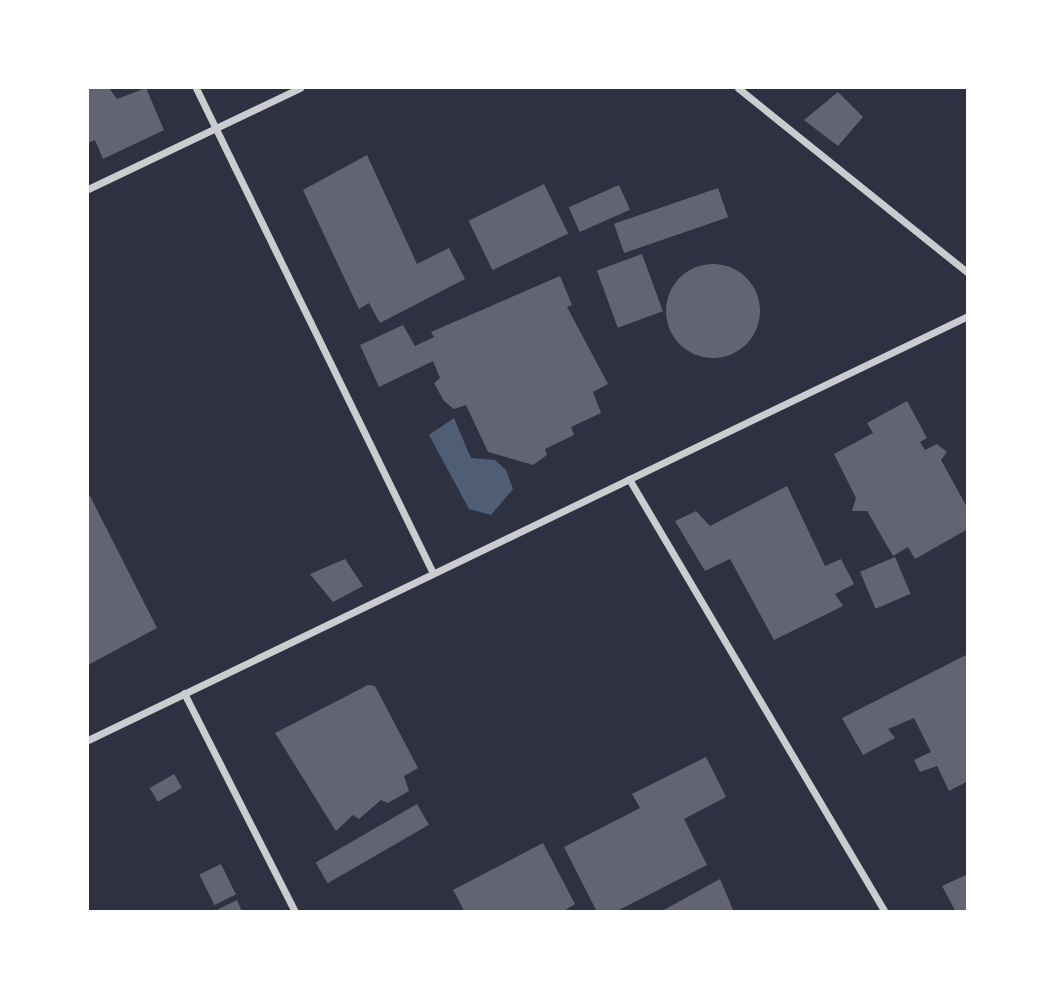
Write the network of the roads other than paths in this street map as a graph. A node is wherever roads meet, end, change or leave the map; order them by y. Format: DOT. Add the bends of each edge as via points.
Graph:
graph roads {
  1 [pos="196,88"];
  2 [pos="300,88"];
  3 [pos="738,88"];
  4 [pos="215,128"];
  5 [pos="88,189"];
  6 [pos="968,273"];
  7 [pos="968,316"];
  8 [pos="629,478"];
  9 [pos="433,573"];
  10 [pos="184,693"];
  11 [pos="88,740"];
  12 [pos="295,912"];
  13 [pos="885,912"];
  1 -- 4 [label="street"];
  2 -- 4 [label="street"];
  3 -- 6 [label="street"];
  4 -- 5 [label="street"];
  4 -- 9 [label="street"];
  7 -- 8 [label="street"];
  8 -- 9 [label="street"];
  8 -- 13 [label="street"];
  9 -- 10 [label="street"];
  10 -- 11 [label="street"];
  10 -- 12 [label="street"];
}
